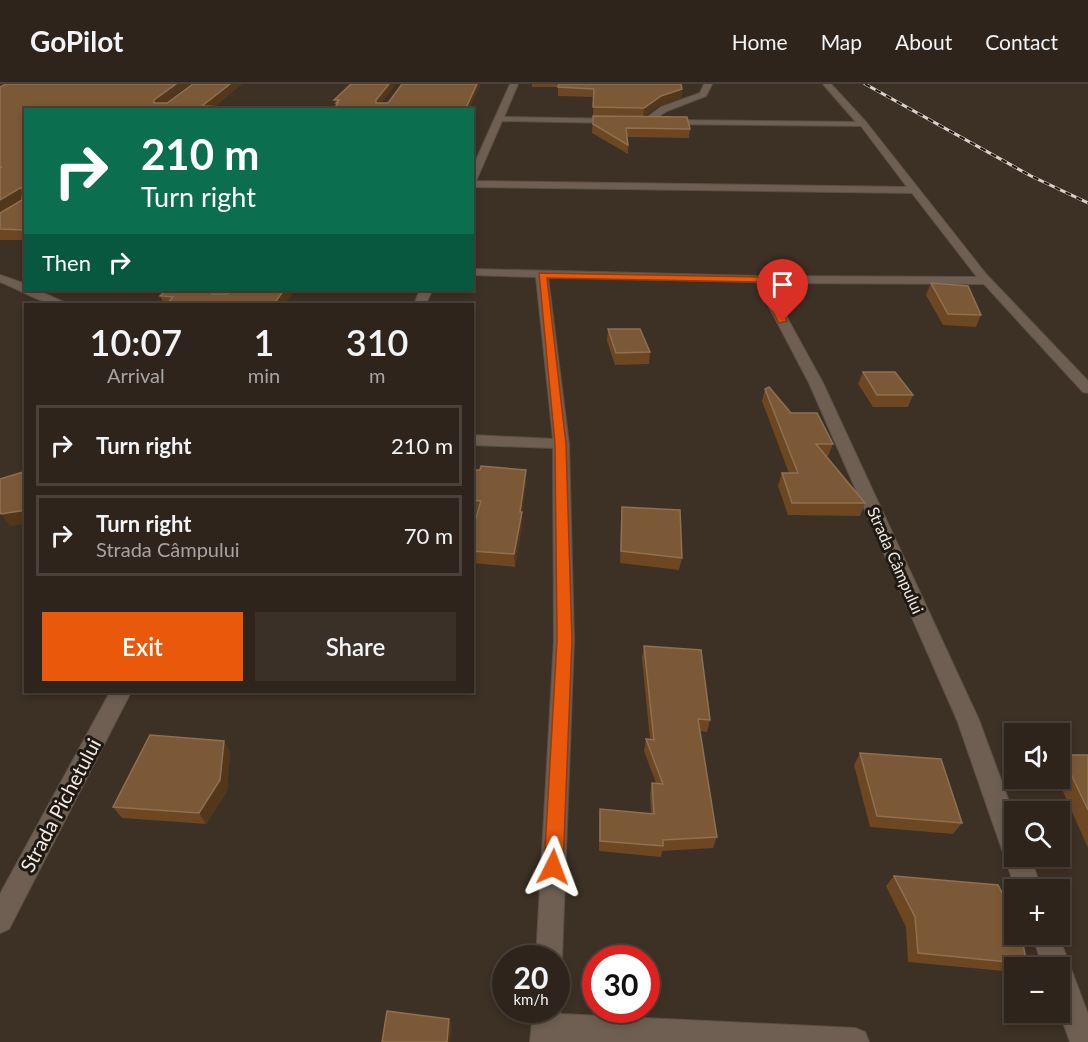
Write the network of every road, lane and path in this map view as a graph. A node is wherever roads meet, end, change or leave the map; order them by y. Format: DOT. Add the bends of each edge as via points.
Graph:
graph roads {
  1 [pos="514,84"];
  2 [pos="708,84"];
  3 [pos="827,84"];
  4 [pos="499,119"];
  5 [pos="623,121"];
  6 [pos="635,121"];
  7 [pos="646,121"];
  8 [pos="863,124"];
  9 [pos="474,177"];
  10 [pos="474,182"];
  11 [pos="914,190"];
  12 [pos="474,272"];
  13 [pos="542,275"];
  14 [pos="0,278"];
  15 [pos="760,279"];
  16 [pos="987,281"];
  17 [pos="24,288"];
  18 [pos="32,291"];
  19 [pos="60,303"];
  20 [pos="1088,389"];
  21 [pos="474,440"];
  22 [pos="561,444"];
  23 [pos="120,693"];
  24 [pos="1004,821"];
  25 [pos="0,920"];
  26 [pos="550,945"];
  27 [pos="1070,1003"];
  28 [pos="545,1027"];
  29 [pos="855,1042"];
  30 [pos="1084,1042"];
  1 -- 4 [label="street"];
  2 -- 7 [label="street" via="703,94 664,109"];
  3 -- 8 [label="street"];
  4 -- 5 [label="street"];
  4 -- 9 [label="street"];
  6 -- 7 [label="street"];
  7 -- 8 [label="street"];
  8 -- 11 [label="street"];
  10 -- 11 [label="street"];
  11 -- 16 [label="street"];
  12 -- 13 [label="street"];
  13 -- 15 [label="street"];
  13 -- 22 [label="street"];
  14 -- 17 [label="street"];
  15 -- 16 [label="street"];
  15 -- 24 [label="street, Strada Câmpului" via="816,383 963,709"];
  16 -- 20 [label="street"];
  18 -- 19 [label="street"];
  21 -- 22 [label="street"];
  22 -- 26 [label="street" via="564,640"];
  23 -- 25 [label="street, Strada Pichetului"];
  27 -- 30 [label="street"];
  28 -- 29 [label="street"];
}
